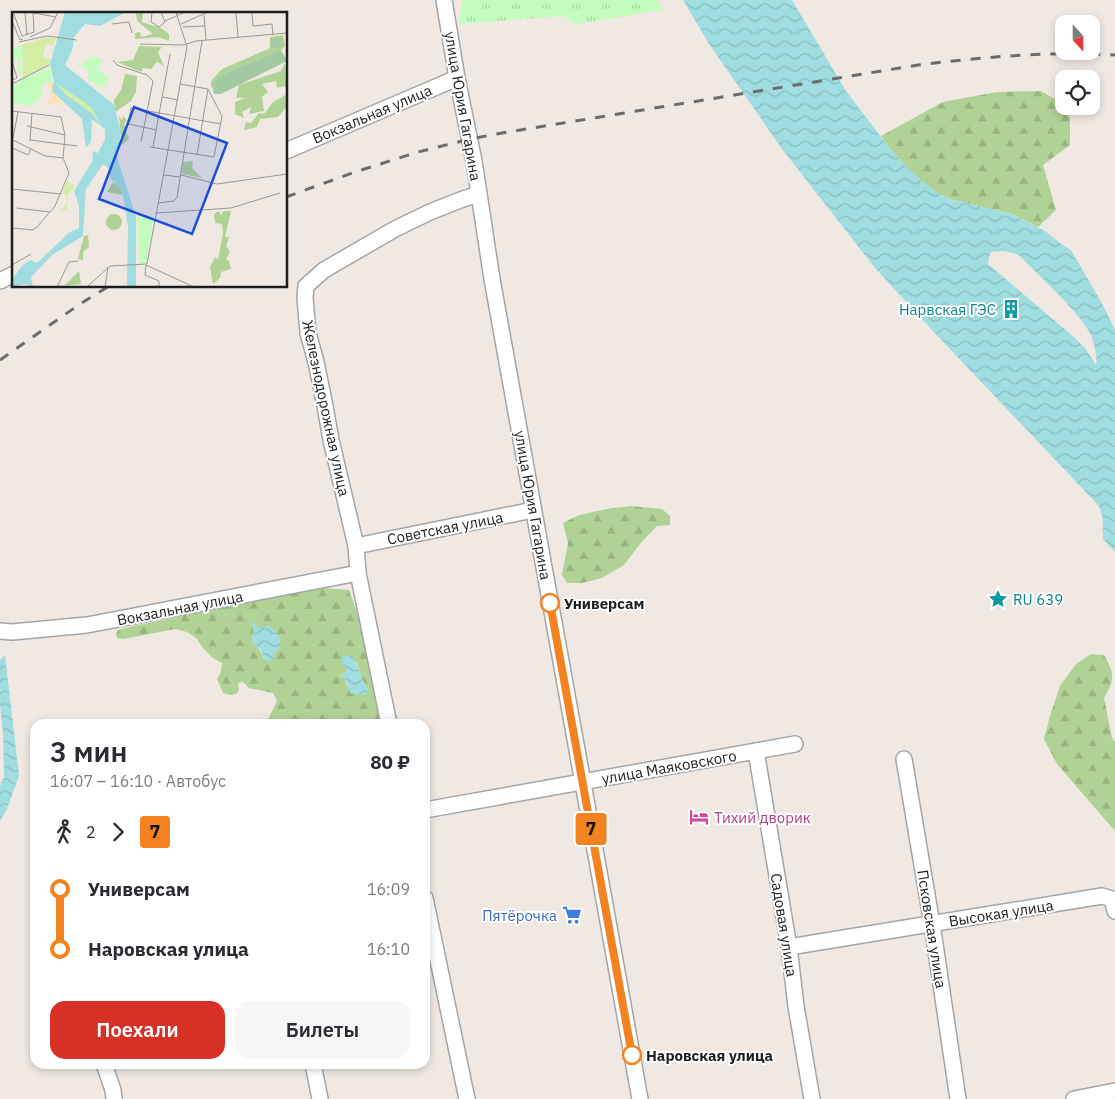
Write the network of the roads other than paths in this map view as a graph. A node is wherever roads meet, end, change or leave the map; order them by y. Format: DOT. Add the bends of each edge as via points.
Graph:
graph roads {
  1 [pos="444,0"];
  2 [pos="457,78"];
  3 [pos="288,150"];
  4 [pos="479,194"];
  5 [pos="12,275"];
  6 [pos="0,281"];
  7 [pos="533,510"];
  8 [pos="356,546"];
  9 [pos="358,574"];
  10 [pos="0,632"];
  11 [pos="388,719"];
  12 [pos="796,744"];
  13 [pos="756,751"];
  14 [pos="904,760"];
  15 [pos="582,782"];
  16 [pos="430,809"];
  17 [pos="1115,911"];
  18 [pos="430,921"];
  19 [pos="932,924"];
  20 [pos="789,947"];
  21 [pos="106,1069"];
  22 [pos="314,1069"];
  23 [pos="1115,1091"];
  24 [pos="114,1099"];
  25 [pos="320,1099"];
  26 [pos="468,1099"];
  27 [pos="640,1099"];
  28 [pos="812,1099"];
  29 [pos="958,1099"];
  30 [pos="1074,1099"];
  1 -- 2 [label="street, улица Юрия Гагарина"];
  2 -- 3 [label="street, Вокзальная улица"];
  2 -- 4 [label="street, улица Юрия Гагарина"];
  4 -- 7 [label="street, улица Юрия Гагарина"];
  4 -- 8 [label="street, Железнодорожная улица" via="430,212 395,230 324,270 306,286 308,333"];
  5 -- 6 [label="street"];
  7 -- 8 [label="street, Советская улица"];
  7 -- 15 [label="street, улица Юрия Гагарина"];
  8 -- 9 [label="street"];
  9 -- 10 [label="street, Вокзальная улица" via="87,626"];
  9 -- 11 [label="street"];
  12 -- 13 [label="street, улица Маяковского"];
  13 -- 15 [label="street, улица Маяковского"];
  13 -- 20 [label="street, Садовая улица"];
  14 -- 19 [label="street, Псковская улица"];
  15 -- 16 [label="street, улица Маяковского"];
  15 -- 27 [label="street, улица Юрия Гагарина"];
  17 -- 19 [label="street, Высокая улица" via="1112,899 1102,896"];
  18 -- 26 [label="street"];
  19 -- 20 [label="street, Высокая улица"];
  19 -- 29 [label="street, Псковская улица"];
  20 -- 28 [label="street, Садовая улица"];
  21 -- 24 [label="street"];
  22 -- 25 [label="street"];
  23 -- 30 [label="street"];
}
